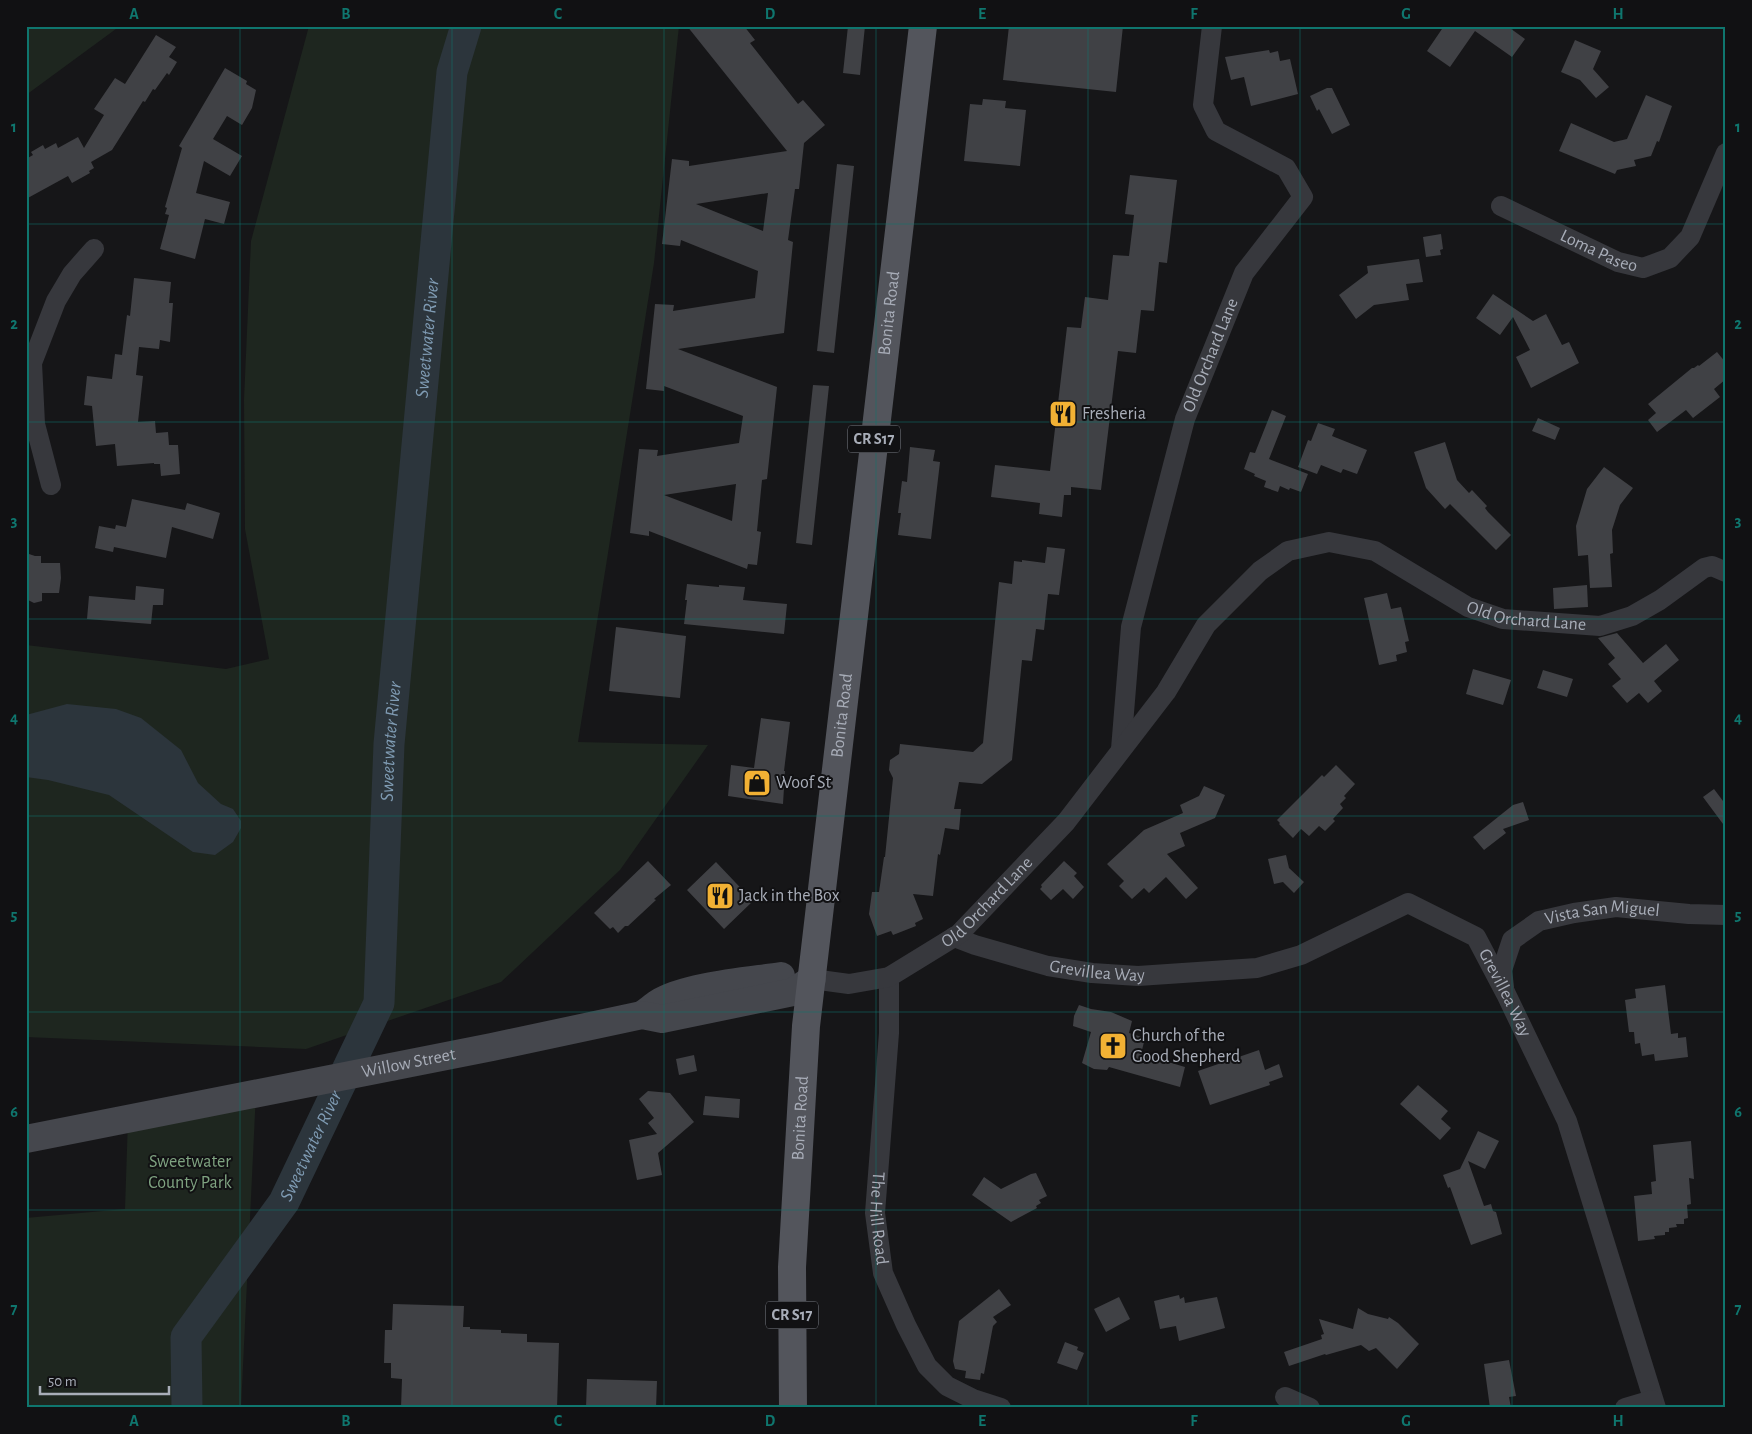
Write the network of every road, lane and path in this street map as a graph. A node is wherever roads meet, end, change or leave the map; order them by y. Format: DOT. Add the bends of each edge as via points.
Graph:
graph roads {
  1 [pos="923,26"];
  2 [pos="1212,26"];
  3 [pos="1726,153"];
  4 [pos="1501,206"];
  5 [pos="94,249"];
  6 [pos="29,363"];
  7 [pos="52,485"];
  8 [pos="1726,572"];
  9 [pos="1121,749"];
  10 [pos="1726,915"];
  11 [pos="954,937"];
  12 [pos="889,977"];
  13 [pos="812,979"];
  14 [pos="1506,994"];
  15 [pos="26,1138"];
  16 [pos="1285,1397"];
  17 [pos="1654,1404"];
  18 [pos="793,1408"];
  19 [pos="1001,1408"];
  20 [pos="1310,1408"];
  21 [pos="1625,1408"];
  1 -- 13 [label="main road, Bonita Road / CR S17"];
  2 -- 9 [label="street, Old Orchard Lane" via="1203,105 1216,131 1286,168 1303,197 1244,273 1185,419 1131,627"];
  3 -- 4 [label="street, Loma Paseo" via="1690,237 1670,258 1643,268 1618,262"];
  5 -- 6 [label="street" via="72,274 56,301"];
  6 -- 7 [label="street" via="35,424"];
  8 -- 9 [label="street, Old Orchard Lane" via="1712,566 1704,568 1632,616 1600,626 1503,619 1468,607 1375,551 1329,542 1288,551 1260,571 1206,625 1166,692"];
  9 -- 11 [label="street, Old Orchard Lane" via="1066,822"];
  10 -- 14 [label="street, Vista San Miguel" via="1616,907 1539,921 1512,940 1502,970"];
  11 -- 12 [label="street, Old Orchard Lane"];
  11 -- 14 [label="street, Grevillea Way" via="1048,966 1092,973 1138,976 1248,969 1301,956 1408,903 1476,937"];
  12 -- 13 [label="street, Old Orchard Lane" via="849,984"];
  12 -- 19 [label="street, The Hill Road" via="889,1033 875,1213 883,1273 927,1366 947,1386"];
  13 -- 15 [label="main road, Willow Street" via="793,992 662,1019 642,1015"];
  13 -- 18 [label="main road, Bonita Road / CR S17" via="806,1026 792,1267"];
  14 -- 17 [label="street, Grevillea Way" via="1567,1121"];
  16 -- 20 [label="street"];
  17 -- 21 [label="street, Grevillea Way"];
}
